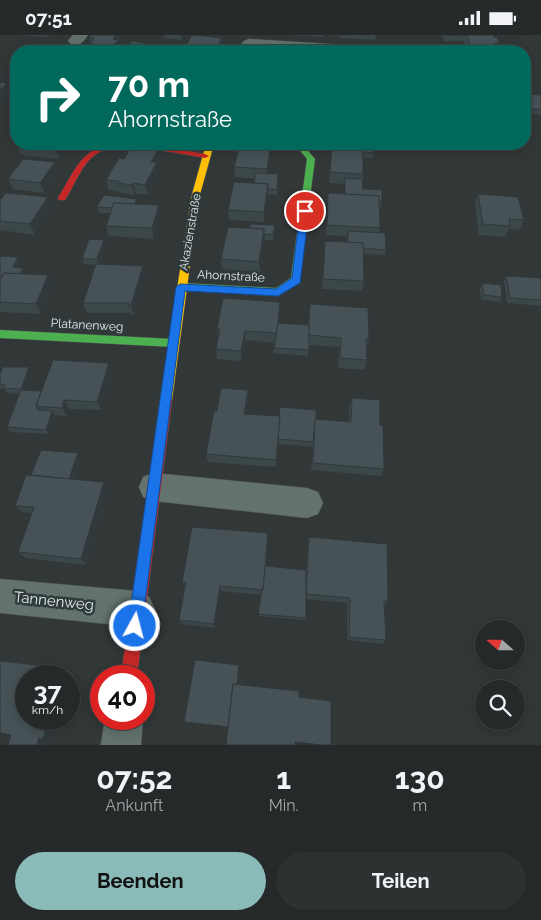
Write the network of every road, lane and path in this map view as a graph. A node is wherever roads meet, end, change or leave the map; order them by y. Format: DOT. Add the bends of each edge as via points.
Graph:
graph roads {
  1 [pos="249,43"];
  2 [pos="276,45"];
  3 [pos="97,150"];
  4 [pos="162,150"];
  5 [pos="208,150"];
  6 [pos="303,150"];
  7 [pos="205,156"];
  8 [pos="62,199"];
  9 [pos="180,287"];
  10 [pos="0,334"];
  11 [pos="173,343"];
  12 [pos="154,487"];
  13 [pos="306,503"];
  14 [pos="0,596"];
  15 [pos="137,609"];
  16 [pos="130,665"];
  17 [pos="123,730"];
  18 [pos="121,745"];
  1 -- 2 [label="street"];
  3 -- 8 [label="street"];
  4 -- 7 [label="street"];
  5 -- 7 [label="street, Akazienstraße"];
  6 -- 9 [label="street, Ahornstraße" via="311,159 296,280 278,292"];
  7 -- 9 [label="street, Akazienstraße"];
  9 -- 11 [label="street, Akazienstraße"];
  10 -- 11 [label="street, Platanenweg"];
  11 -- 12 [label="street, Akazienstraße"];
  12 -- 13 [label="street"];
  12 -- 15 [label="street, Akazienstraße"];
  14 -- 15 [label="street, Tannenweg"];
  15 -- 16 [label="street, Akazienstraße"];
  17 -- 18 [label="street"];
}
